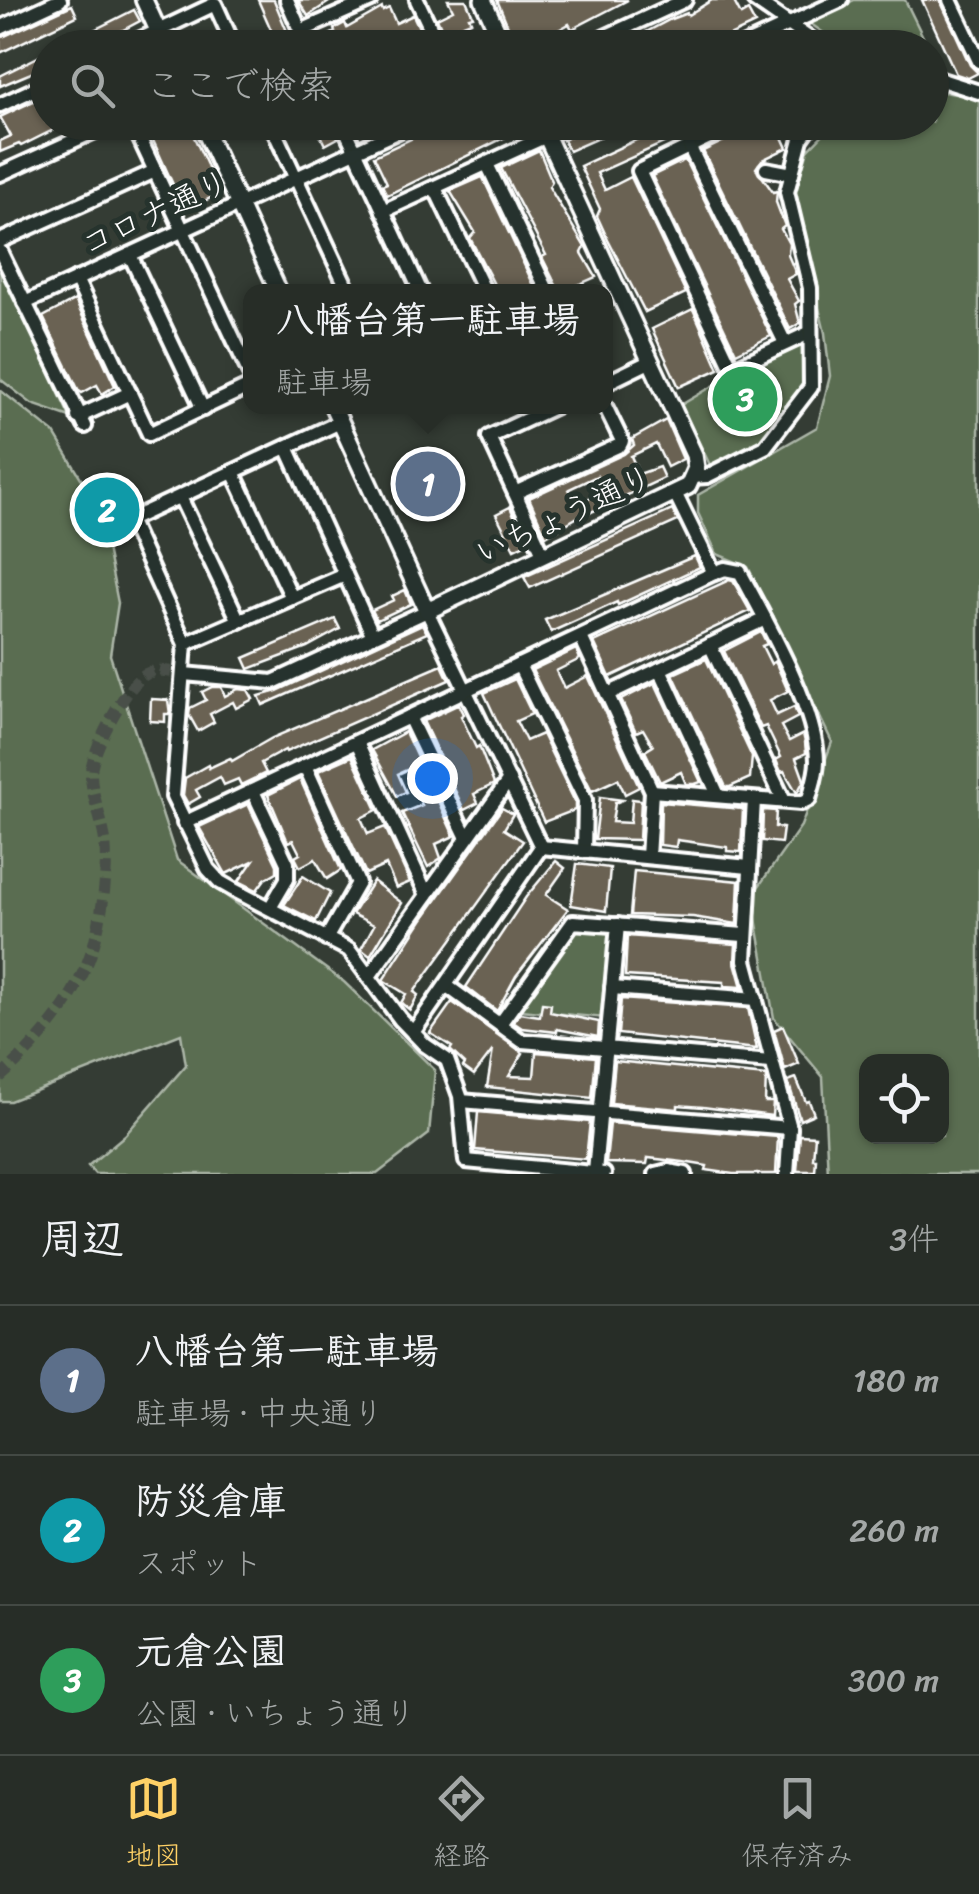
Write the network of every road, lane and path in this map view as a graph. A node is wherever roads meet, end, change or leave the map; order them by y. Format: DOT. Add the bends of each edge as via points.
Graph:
graph roads {
  1 [pos="60,0"];
  2 [pos="144,0"];
  3 [pos="286,0"];
  4 [pos="371,0"];
  5 [pos="417,0"];
  6 [pos="483,0"];
  7 [pos="685,0"];
  8 [pos="754,0"];
  9 [pos="841,0"];
  10 [pos="950,0"];
  11 [pos="664,5"];
  12 [pos="788,24"];
  13 [pos="0,28"];
  14 [pos="158,30"];
  15 [pos="227,30"];
  16 [pos="300,30"];
  17 [pos="305,30"];
  18 [pos="432,30"];
  19 [pos="497,30"];
  20 [pos="616,30"];
  21 [pos="776,30"];
  22 [pos="797,30"];
  23 [pos="979,61"];
  24 [pos="949,82"];
  25 [pos="30,91"];
  26 [pos="979,92"];
  27 [pos="0,105"];
  28 [pos="75,140"];
  29 [pos="140,140"];
  30 [pos="209,140"];
  31 [pos="278,140"];
  32 [pos="350,140"];
  33 [pos="379,140"];
  34 [pos="527,140"];
  35 [pos="548,140"];
  36 [pos="702,140"];
  37 [pos="801,140"];
  38 [pos="690,146"];
  39 [pos="355,151"];
  40 [pos="487,164"];
  41 [pos="766,169"];
  42 [pos="155,171"];
  43 [pos="0,174"];
  44 [pos="792,174"];
  45 [pos="296,178"];
  46 [pos="435,188"];
  47 [pos="238,205"];
  48 [pos="384,211"];
  49 [pos="183,230"];
  50 [pos="0,240"];
  51 [pos="0,251"];
  52 [pos="130,254"];
  53 [pos="76,279"];
  54 [pos="275,284"];
  55 [pos="345,284"];
  56 [pos="417,284"];
  57 [pos="481,284"];
  58 [pos="544,284"];
  59 [pos="24,303"];
  60 [pos="809,333"];
  61 [pos="784,342"];
  62 [pos="243,359"];
  63 [pos="651,361"];
  64 [pos="613,380"];
  65 [pos="243,389"];
  66 [pos="130,393"];
  67 [pos="203,408"];
  68 [pos="336,414"];
  69 [pos="539,414"];
  70 [pos="609,414"];
  71 [pos="340,422"];
  72 [pos="287,447"];
  73 [pos="233,472"];
  74 [pos="692,477"];
  75 [pos="515,493"];
  76 [pos="675,493"];
  77 [pos="180,496"];
  78 [pos="127,518"];
  79 [pos="110,529"];
  80 [pos="543,554"];
  81 [pos="714,574"];
  82 [pos="345,575"];
  83 [pos="292,598"];
  84 [pos="427,611"];
  85 [pos="765,618"];
  86 [pos="239,621"];
  87 [pos="374,636"];
  88 [pos="581,637"];
  89 [pos="185,644"];
  90 [pos="710,646"];
  91 [pos="519,665"];
  92 [pos="660,669"];
  93 [pos="184,674"];
  94 [pos="465,690"];
  95 [pos="608,694"];
  96 [pos="409,717"];
  97 [pos="356,742"];
  98 [pos="306,766"];
  99 [pos="509,780"];
  100 [pos="253,791"];
  101 [pos="652,791"];
  102 [pos="718,794"];
  103 [pos="754,800"];
  104 [pos="784,801"];
  105 [pos="184,823"];
  106 [pos="467,838"];
  107 [pos="541,847"];
  108 [pos="584,851"];
  109 [pos="648,857"];
  110 [pos="748,867"];
  111 [pos="427,894"];
  112 [pos="270,908"];
  113 [pos="618,924"];
  114 [pos="744,936"];
  115 [pos="326,940"];
  116 [pos="370,975"];
  117 [pos="447,986"];
  118 [pos="612,988"];
  119 [pos="756,998"];
  120 [pos="500,1024"];
  121 [pos="414,1031"];
  122 [pos="606,1050"];
  123 [pos="771,1062"];
  124 [pos="461,1100"];
  125 [pos="601,1111"];
  126 [pos="790,1128"];
  127 [pos="600,1173"];
  128 [pos="656,1174"];
  129 [pos="684,1174"];
  130 [pos="787,1174"];
  1 -- 13 [label="street"];
  2 -- 14 [label="street"];
  3 -- 16 [label="street"];
  4 -- 17 [label="street"];
  5 -- 18 [label="street"];
  6 -- 19 [label="street"];
  7 -- 11 [label="street"];
  8 -- 12 [label="street"];
  9 -- 12 [label="street"];
  10 -- 23 [label="street"];
  11 -- 20 [label="street"];
  12 -- 21 [label="street"];
  12 -- 22 [label="street"];
  14 -- 15 [label="street" via="215,4"];
  24 -- 26 [label="street"];
  25 -- 27 [label="street"];
  28 -- 43 [label="street"];
  29 -- 42 [label="street"];
  30 -- 47 [label="street"];
  31 -- 45 [label="street"];
  32 -- 39 [label="street"];
  33 -- 39 [label="street, コロナ通り"];
  34 -- 40 [label="street"];
  35 -- 63 [label="street, いちょう通り"];
  36 -- 38 [label="street"];
  37 -- 44 [label="street"];
  38 -- 61 [label="street"];
  38 -- 61 [label="street" via="639,171 730,366"];
  39 -- 45 [label="street, コロナ通り"];
  39 -- 48 [label="street"];
  40 -- 46 [label="street"];
  40 -- 58 [label="street"];
  41 -- 44 [label="street"];
  42 -- 49 [label="street"];
  42 -- 50 [label="street"];
  44 -- 60 [label="street" via="787,192 810,288"];
  45 -- 47 [label="street, コロナ通り"];
  45 -- 55 [label="street"];
  46 -- 48 [label="street"];
  46 -- 57 [label="street"];
  47 -- 49 [label="street, コロナ通り"];
  47 -- 54 [label="street"];
  48 -- 56 [label="street"];
  49 -- 52 [label="street, コロナ通り"];
  49 -- 62 [label="street"];
  51 -- 59 [label="street"];
  52 -- 53 [label="street, コロナ通り"];
  52 -- 67 [label="street"];
  53 -- 59 [label="street, コロナ通り"];
  53 -- 66 [label="street"];
  59 -- 66 [label="street" via="82,422"];
  60 -- 61 [label="street"];
  60 -- 74 [label="street" via="811,388 784,425 765,447 708,476"];
  63 -- 64 [label="street"];
  63 -- 74 [label="street, いちょう通り" via="694,455"];
  65 -- 67 [label="street"];
  66 -- 67 [label="street" via="149,434"];
  68 -- 71 [label="street"];
  69 -- 75 [label="street" via="489,438"];
  70 -- 75 [label="street" via="620,445"];
  71 -- 72 [label="street"];
  71 -- 84 [label="street"];
  72 -- 73 [label="street"];
  72 -- 82 [label="street"];
  73 -- 77 [label="street"];
  73 -- 83 [label="street"];
  74 -- 76 [label="street, いちょう通り"];
  75 -- 80 [label="street"];
  76 -- 80 [label="street, いちょう通り"];
  76 -- 81 [label="street"];
  77 -- 78 [label="street"];
  77 -- 86 [label="street"];
  78 -- 79 [label="street"];
  78 -- 89 [label="street"];
  80 -- 84 [label="street, いちょう通り"];
  81 -- 85 [label="street" via="725,568 740,572"];
  81 -- 88 [label="street"];
  82 -- 83 [label="street"];
  82 -- 87 [label="street"];
  83 -- 86 [label="street"];
  84 -- 87 [label="street"];
  84 -- 94 [label="street"];
  85 -- 90 [label="street"];
  85 -- 104 [label="street" via="808,711 817,757 809,799"];
  86 -- 89 [label="street"];
  87 -- 93 [label="street" via="273,682"];
  88 -- 91 [label="street"];
  88 -- 95 [label="street"];
  89 -- 93 [label="street"];
  90 -- 92 [label="street"];
  90 -- 104 [label="street"];
  91 -- 94 [label="street"];
  91 -- 108 [label="street" via="586,800"];
  92 -- 95 [label="street"];
  92 -- 102 [label="street"];
  93 -- 105 [label="street" via="173,797"];
  94 -- 96 [label="street"];
  94 -- 99 [label="street"];
  95 -- 101 [label="street"];
  96 -- 97 [label="street"];
  96 -- 106 [label="street"];
  97 -- 98 [label="street"];
  97 -- 111 [label="street"];
  98 -- 100 [label="street"];
  98 -- 115 [label="street" via="358,884"];
  99 -- 106 [label="street"];
  99 -- 107 [label="street"];
  100 -- 105 [label="street"];
  100 -- 112 [label="street" via="288,863 288,879"];
  101 -- 102 [label="street"];
  101 -- 109 [label="street"];
  102 -- 103 [label="street"];
  103 -- 104 [label="street"];
  103 -- 110 [label="street"];
  105 -- 112 [label="street" via="220,882"];
  106 -- 111 [label="street"];
  107 -- 108 [label="street"];
  107 -- 117 [label="street"];
  108 -- 109 [label="street"];
  109 -- 110 [label="street"];
  110 -- 114 [label="street"];
  111 -- 116 [label="street"];
  112 -- 115 [label="street"];
  113 -- 114 [label="street"];
  113 -- 118 [label="street"];
  113 -- 120 [label="street" via="572,922"];
  114 -- 119 [label="street"];
  115 -- 116 [label="street" via="349,950"];
  116 -- 121 [label="street"];
  117 -- 120 [label="street"];
  117 -- 121 [label="street"];
  118 -- 119 [label="street"];
  118 -- 122 [label="street"];
  119 -- 123 [label="street"];
  120 -- 122 [label="street" via="522,1041"];
  121 -- 124 [label="street" via="446,1060"];
  122 -- 123 [label="street"];
  122 -- 125 [label="street"];
  123 -- 126 [label="street"];
  124 -- 125 [label="street"];
  124 -- 127 [label="street" via="466,1161"];
  125 -- 126 [label="street"];
  125 -- 127 [label="street"];
  126 -- 130 [label="street"];
  128 -- 129 [label="street"];
}
